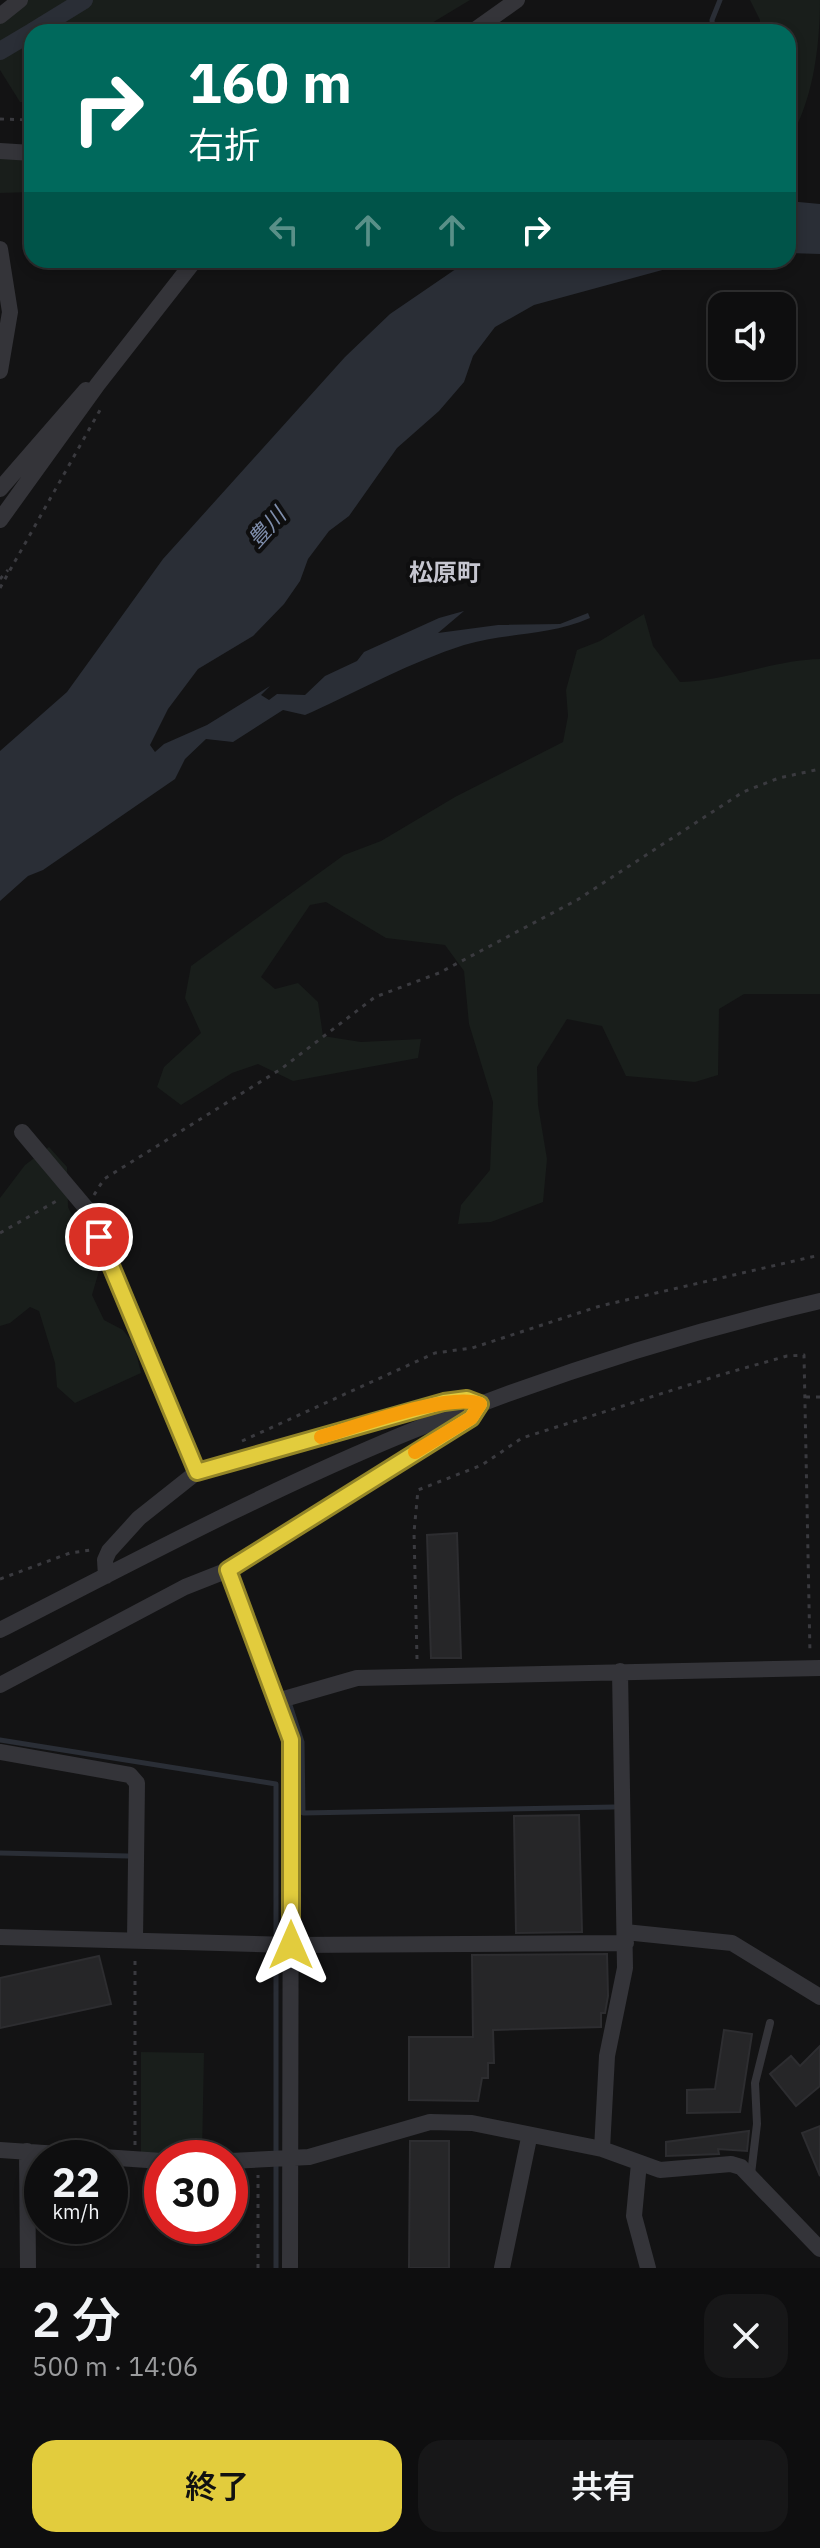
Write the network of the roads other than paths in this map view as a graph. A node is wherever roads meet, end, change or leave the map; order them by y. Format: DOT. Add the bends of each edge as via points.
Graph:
graph roads {
  1 [pos="20,0"];
  2 [pos="517,0"];
  3 [pos="0,16"];
  4 [pos="483,24"];
  5 [pos="0,151"];
  6 [pos="24,152"];
  7 [pos="0,249"];
  8 [pos="189,268"];
  9 [pos="0,371"];
  10 [pos="98,384"];
  11 [pos="0,489"];
  12 [pos="0,520"];
  13 [pos="22,1132"];
  14 [pos="820,1301"];
  15 [pos="480,1404"];
  16 [pos="197,1472"];
  17 [pos="228,1570"];
  18 [pos="106,1576"];
  19 [pos="0,1630"];
  20 [pos="815,1668"];
  21 [pos="620,1671"];
  22 [pos="0,1685"];
  23 [pos="277,1701"];
  24 [pos="0,1752"];
  25 [pos="0,1937"];
  26 [pos="625,1938"];
  27 [pos="135,1940"];
  28 [pos="282,1944"];
  29 [pos="820,1997"];
  30 [pos="770,2023"];
  31 [pos="529,2138"];
  32 [pos="602,2149"];
  33 [pos="0,2150"];
  34 [pos="24,2151"];
  35 [pos="288,2159"];
  36 [pos="248,2160"];
  37 [pos="639,2163"];
  38 [pos="751,2174"];
  39 [pos="28,2244"];
  40 [pos="820,2249"];
  41 [pos="28,2268"];
  42 [pos="290,2268"];
  43 [pos="502,2268"];
  44 [pos="648,2268"];
  1 -- 3 [label="street"];
  2 -- 4 [label="street"];
  5 -- 6 [label="street"];
  7 -- 9 [label="street" via="10,312"];
  8 -- 10 [label="street"];
  10 -- 11 [label="street" via="80,393"];
  10 -- 12 [label="street"];
  13 -- 16 [label="street" via="86,1208"];
  14 -- 15 [label="street" via="688,1336"];
  15 -- 16 [label="street" via="467,1399 444,1402"];
  15 -- 17 [label="street" via="471,1418"];
  15 -- 18 [label="street" via="249,1504"];
  16 -- 18 [label="street" via="139,1518 109,1551"];
  17 -- 22 [label="street" via="185,1587"];
  17 -- 23 [label="street"];
  18 -- 19 [label="street"];
  20 -- 21 [label="street"];
  21 -- 23 [label="street" via="357,1678"];
  21 -- 26 [label="street"];
  23 -- 28 [label="street" via="291,1740"];
  24 -- 27 [label="street" via="130,1775 137,1783"];
  25 -- 27 [label="street"];
  26 -- 28 [label="street"];
  26 -- 29 [label="street" via="732,1943"];
  26 -- 32 [label="street" via="625,1968 607,2056"];
  27 -- 28 [label="street"];
  28 -- 35 [label="street"];
  30 -- 38 [label="lane" via="755,2083"];
  31 -- 32 [label="street"];
  31 -- 35 [label="street" via="472,2123 430,2122 352,2147"];
  31 -- 43 [label="street"];
  32 -- 37 [label="street"];
  33 -- 34 [label="street"];
  35 -- 36 [label="street"];
  35 -- 42 [label="street"];
  37 -- 38 [label="street" via="660,2170 731,2164"];
  37 -- 44 [label="street" via="634,2216"];
  38 -- 40 [label="street"];
  39 -- 41 [label="street"];
}
